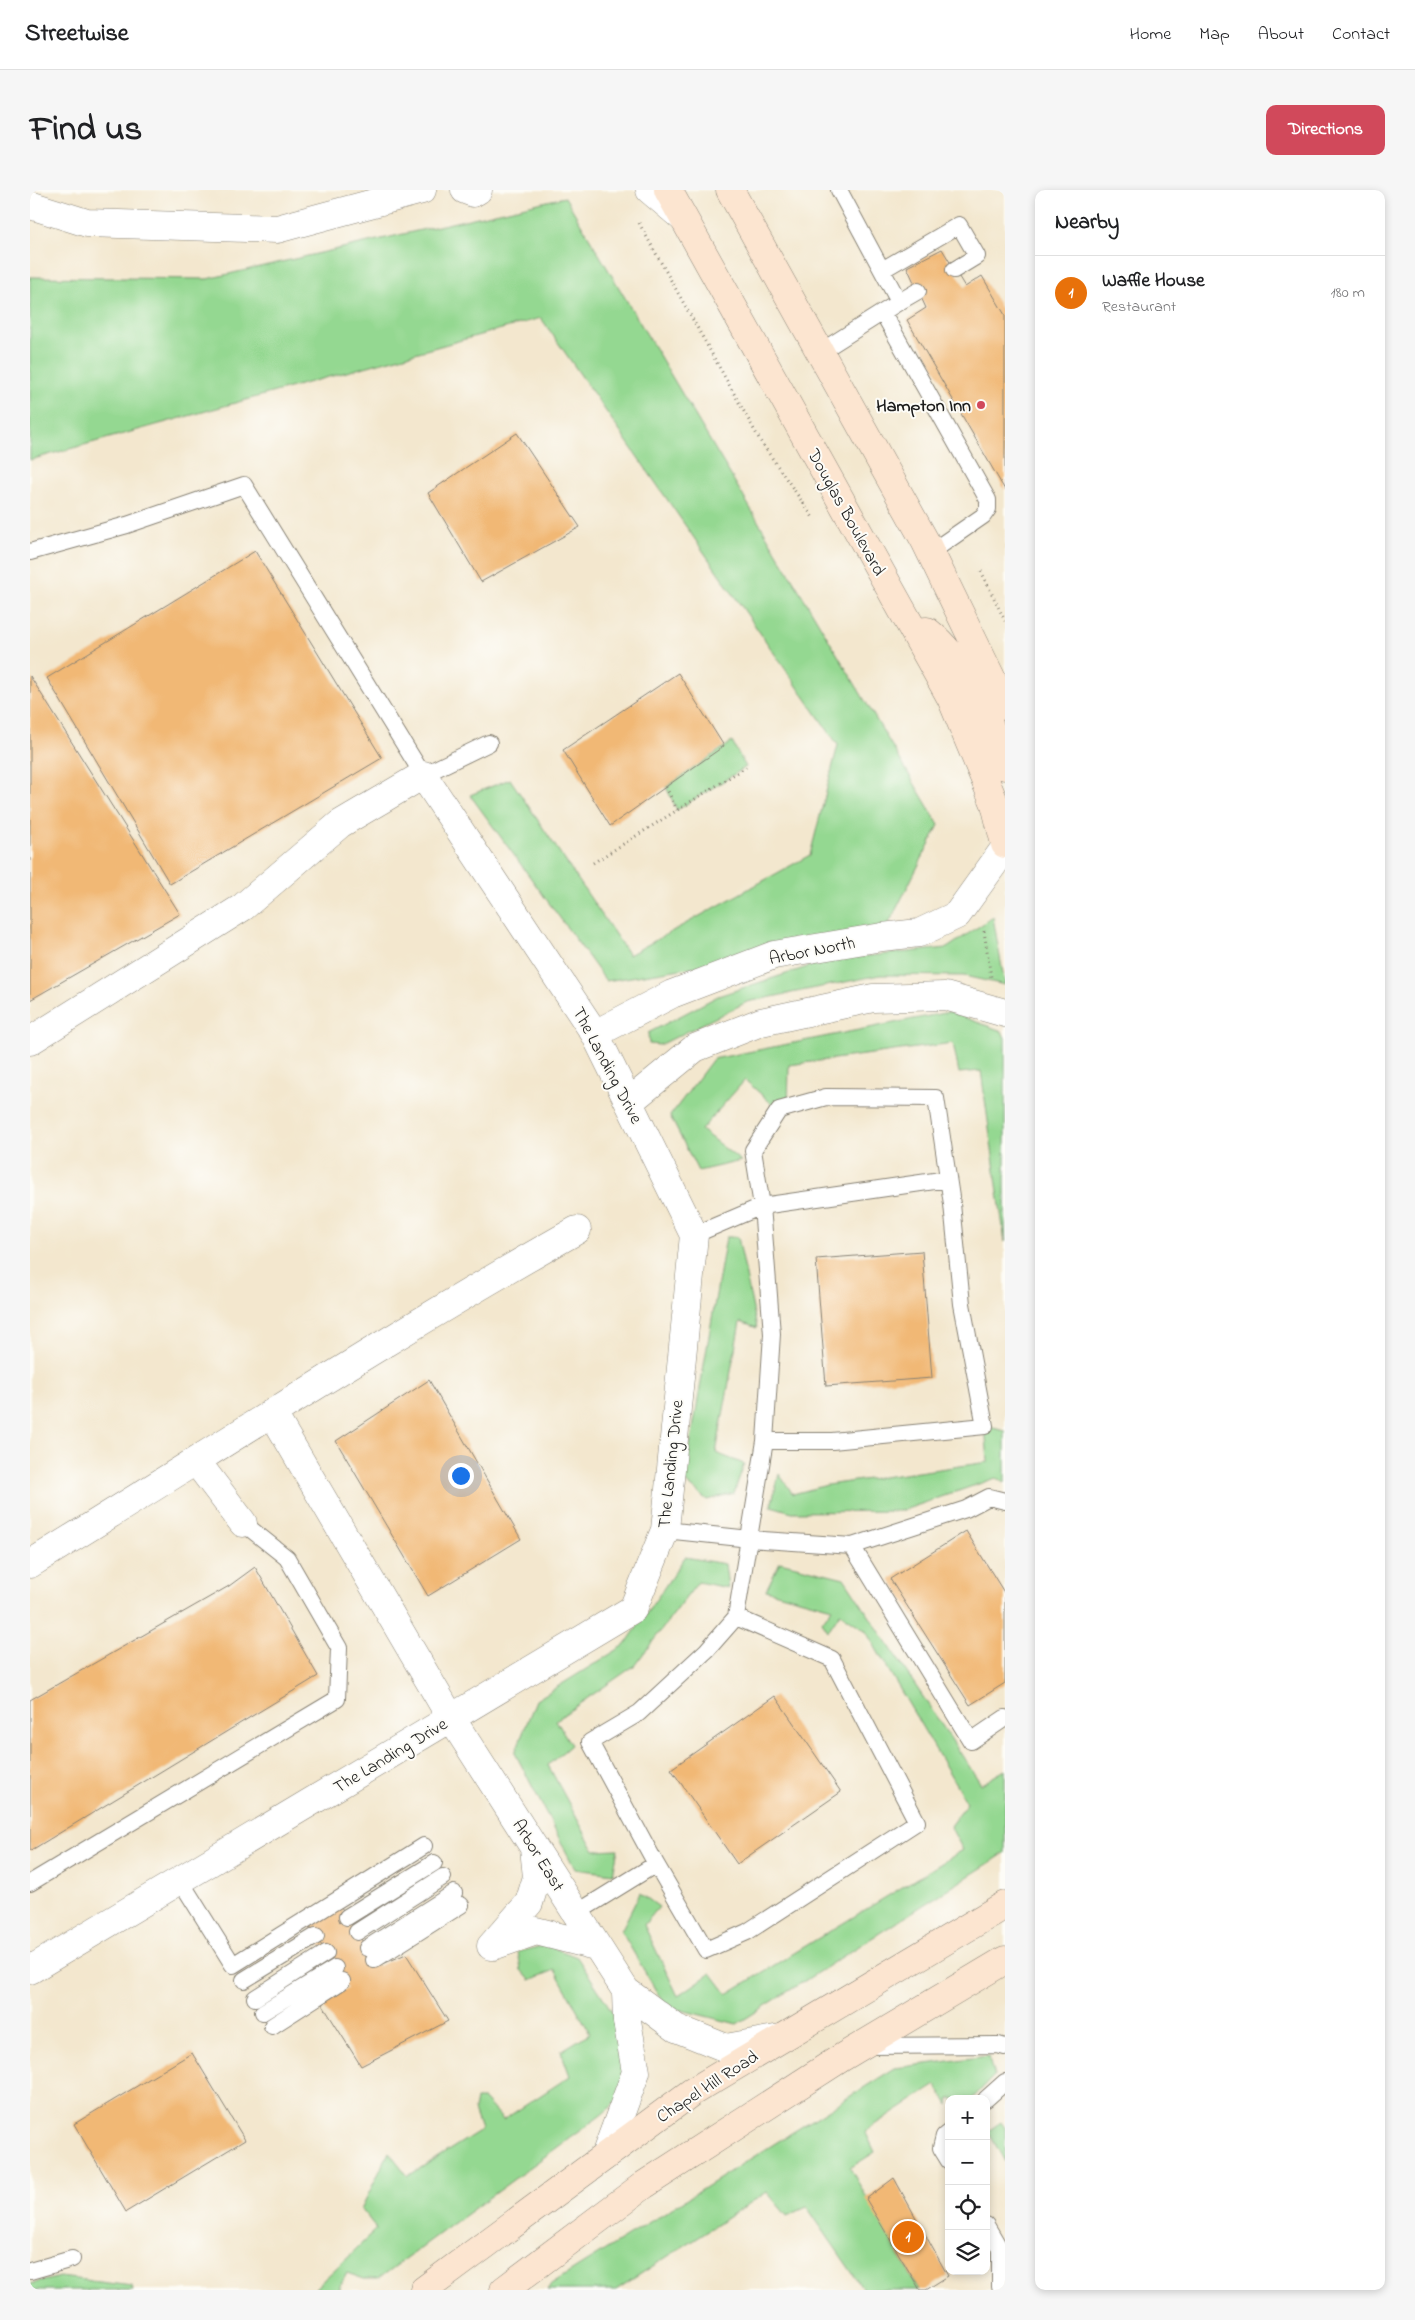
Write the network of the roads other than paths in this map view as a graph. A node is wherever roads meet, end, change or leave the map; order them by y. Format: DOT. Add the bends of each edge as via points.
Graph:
graph roads {
  1 [pos="422,190"];
  2 [pos="465,190"];
  3 [pos="478,190"];
  4 [pos="650,190"];
  5 [pos="668,190"];
  6 [pos="730,190"];
  7 [pos="838,190"];
  8 [pos="30,205"];
  9 [pos="684,219"];
  10 [pos="882,270"];
  11 [pos="954,270"];
  12 [pos="918,291"];
  13 [pos="899,302"];
  14 [pos="883,313"];
  15 [pos="820,352"];
  16 [pos="30,552"];
  17 [pos="931,552"];
  18 [pos="913,632"];
  19 [pos="1005,706"];
  20 [pos="489,743"];
  21 [pos="1005,766"];
  22 [pos="423,775"];
  23 [pos="1005,844"];
  24 [pos="1005,848"];
  25 [pos="1005,1013"];
  26 [pos="596,1034"];
  27 [pos="30,1040"];
  28 [pos="629,1102"];
  29 [pos="948,1179"];
  30 [pos="762,1206"];
  31 [pos="577,1230"];
  32 [pos="694,1235"];
  33 [pos="273,1414"];
  34 [pos="765,1441"];
  35 [pos="196,1462"];
  36 [pos="1005,1501"];
  37 [pos="243,1523"];
  38 [pos="665,1530"];
  39 [pos="750,1539"];
  40 [pos="852,1546"];
  41 [pos="30,1564"];
  42 [pos="736,1617"];
  43 [pos="451,1718"];
  44 [pos="1005,1718"];
  45 [pos="424,1846"];
  46 [pos="534,1846"];
  47 [pos="656,1864"];
  48 [pos="180,1880"];
  49 [pos="30,1883"];
  50 [pos="458,1899"];
  51 [pos="1005,1904"];
  52 [pos="575,1914"];
  53 [pos="347,1917"];
  54 [pos="357,1932"];
  55 [pos="316,1936"];
  56 [pos="595,1946"];
  57 [pos="326,1952"];
  58 [pos="371,1954"];
  59 [pos="1005,1960"];
  60 [pos="30,1970"];
  61 [pos="244,1980"];
  62 [pos="626,1991"];
  63 [pos="272,2026"];
  64 [pos="781,2038"];
  65 [pos="860,2046"];
  66 [pos="1005,2047"];
  67 [pos="1005,2082"];
  68 [pos="990,2095"];
  69 [pos="945,2135"];
  70 [pos="945,2154"];
  71 [pos="605,2156"];
  72 [pos="989,2230"];
  73 [pos="72,2259"];
  74 [pos="30,2271"];
  75 [pos="1000,2287"];
  76 [pos="424,2290"];
  77 [pos="504,2290"];
  1 -- 8 [label="street" via="277,230 87,223"];
  2 -- 3 [label="street" via="473,193"];
  4 -- 9 [label="street"];
  5 -- 9 [label="main road, Douglas Boulevard"];
  6 -- 15 [label="main road"];
  7 -- 10 [label="lane"];
  9 -- 18 [label="main road, Douglas Boulevard"];
  10 -- 11 [label="lane" via="959,225 977,256"];
  10 -- 13 [label="lane"];
  12 -- 13 [label="lane"];
  13 -- 14 [label="lane"];
  14 -- 15 [label="lane"];
  14 -- 17 [label="lane" via="988,500 988,510 982,516"];
  15 -- 17 [label="main road"];
  16 -- 22 [label="lane" via="127,525 244,485"];
  17 -- 19 [label="main road"];
  18 -- 21 [label="main road" via="927,631 956,661 978,699"];
  18 -- 23 [label="main road, Douglas Boulevard" via="951,698 995,804"];
  20 -- 22 [label="lane"];
  22 -- 26 [label="street, The Landing Drive"];
  22 -- 27 [label="street" via="340,824 243,907"];
  24 -- 26 [label="street, Arbor North" via="957,915 920,934 774,954 672,994"];
  25 -- 28 [label="street" via="945,996 873,998 761,1022 695,1048"];
  26 -- 28 [label="street, The Landing Drive"];
  28 -- 32 [label="street, The Landing Drive"];
  29 -- 30 [label="lane"];
  29 -- 30 [label="lane" via="936,1098 826,1097 778,1110 753,1150"];
  29 -- 34 [label="lane" via="962,1304 985,1426 832,1441"];
  30 -- 32 [label="lane"];
  30 -- 34 [label="lane" via="772,1334"];
  31 -- 33 [label="street" via="423,1319"];
  32 -- 38 [label="street, The Landing Drive"];
  33 -- 35 [label="street"];
  33 -- 43 [label="street, Arbor East"];
  34 -- 39 [label="lane"];
  35 -- 37 [label="street"];
  35 -- 41 [label="street"];
  36 -- 40 [label="lane" via="989,1497 966,1509"];
  37 -- 49 [label="lane" via="287,1558 339,1648 337,1699"];
  38 -- 39 [label="lane"];
  38 -- 43 [label="street, The Landing Drive" via="633,1609"];
  39 -- 40 [label="lane"];
  39 -- 42 [label="lane"];
  40 -- 44 [label="lane" via="971,1741"];
  42 -- 47 [label="lane" via="707,1650 639,1713 590,1742"];
  42 -- 47 [label="lane" via="832,1659 917,1822 747,1932 706,1950"];
  43 -- 46 [label="street, Arbor East"];
  43 -- 48 [label="street, The Landing Drive"];
  45 -- 48 [label="lane" via="233,1965"];
  46 -- 52 [label="street, Arbor East"];
  46 -- 56 [label="street" via="537,1877 529,1903 491,1946 536,1932"];
  47 -- 52 [label="lane"];
  48 -- 60 [label="street, The Landing Drive"];
  50 -- 58 [label="lane"];
  51 -- 64 [label="main road, Chapel Hill Road"];
  52 -- 56 [label="street, Arbor East"];
  53 -- 54 [label="lane" via="438,1870"];
  55 -- 61 [label="lane"];
  56 -- 62 [label="street, Arbor East"];
  57 -- 63 [label="lane" via="259,2005 339,1974"];
  59 -- 65 [label="main road"];
  62 -- 64 [label="street" via="676,2028 726,2048"];
  62 -- 71 [label="street" via="627,2021 636,2072"];
  64 -- 71 [label="main road, Chapel Hill Road" via="692,2092"];
  65 -- 66 [label="lane"];
  65 -- 77 [label="main road" via="644,2185"];
  67 -- 68 [label="lane"];
  69 -- 70 [label="lane" via="941,2148"];
  71 -- 76 [label="main road, Chapel Hill Road"];
  72 -- 75 [label="lane" via="1000,2249"];
  73 -- 74 [label="lane"];
}
